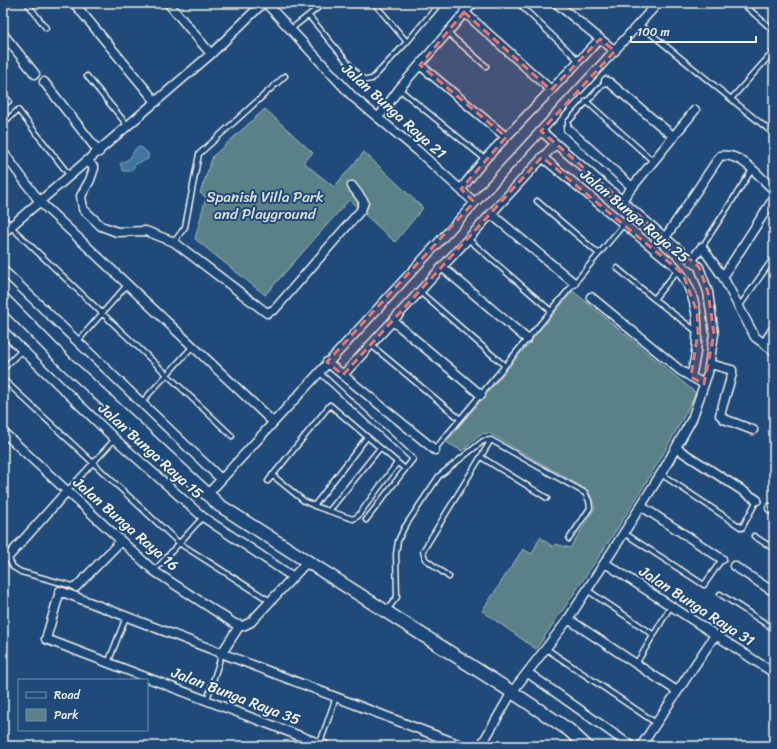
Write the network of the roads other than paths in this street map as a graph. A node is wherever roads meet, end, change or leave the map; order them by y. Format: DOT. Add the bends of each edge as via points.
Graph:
graph roads {
  1 [pos="27,3"];
  2 [pos="74,3"];
  3 [pos="168,3"];
  4 [pos="263,3"];
  5 [pos="266,3"];
  6 [pos="324,3"];
  7 [pos="374,3"];
  8 [pos="440,3"];
  9 [pos="472,3"];
  10 [pos="518,3"];
  11 [pos="556,3"];
  12 [pos="658,3"];
  13 [pos="742,3"];
  14 [pos="464,12"];
  15 [pos="309,16"];
  16 [pos="639,24"];
  17 [pos="46,28"];
  18 [pos="291,29"];
  19 [pos="774,31"];
  20 [pos="448,33"];
  21 [pos="3,34"];
  22 [pos="600,38"];
  23 [pos="407,42"];
  24 [pos="615,50"];
  25 [pos="774,51"];
  26 [pos="211,54"];
  27 [pos="579,60"];
  28 [pos="420,65"];
  29 [pos="486,66"];
  30 [pos="35,74"];
  31 [pos="87,76"];
  32 [pos="285,76"];
  33 [pos="606,81"];
  34 [pos="44,82"];
  35 [pos="399,89"];
  36 [pos="551,90"];
  37 [pos="3,94"];
  38 [pos="731,99"];
  39 [pos="586,101"];
  40 [pos="156,102"];
  41 [pos="3,105"];
  42 [pos="696,110"];
  43 [pos="378,118"];
  44 [pos="3,123"];
  45 [pos="128,127"];
  46 [pos="568,129"];
  47 [pos="541,131"];
  48 [pos="774,134"];
  49 [pos="506,137"];
  50 [pos="674,137"];
  51 [pos="555,144"];
  52 [pos="3,152"];
  53 [pos="99,152"];
  54 [pos="542,157"];
  55 [pos="485,159"];
  56 [pos="88,161"];
  57 [pos="654,161"];
  58 [pos="752,170"];
  59 [pos="70,176"];
  60 [pos="352,186"];
  61 [pos="632,186"];
  62 [pos="461,189"];
  63 [pos="774,190"];
  64 [pos="774,198"];
  65 [pos="537,201"];
  66 [pos="621,201"];
  67 [pos="40,202"];
  68 [pos="474,202"];
  69 [pos="491,214"];
  70 [pos="3,217"];
  71 [pos="624,224"];
  72 [pos="11,227"];
  73 [pos="3,233"];
  74 [pos="665,238"];
  75 [pos="468,239"];
  76 [pos="174,242"];
  77 [pos="702,247"];
  78 [pos="599,254"];
  79 [pos="774,257"];
  80 [pos="692,261"];
  81 [pos="442,267"];
  82 [pos="617,268"];
  83 [pos="678,269"];
  84 [pos="3,270"];
  85 [pos="723,277"];
  86 [pos="574,283"];
  87 [pos="127,285"];
  88 [pos="420,291"];
  89 [pos="591,297"];
  90 [pos="3,299"];
  91 [pos="654,299"];
  92 [pos="739,307"];
  93 [pos="551,311"];
  94 [pos="102,313"];
  95 [pos="393,321"];
  96 [pos="774,328"];
  97 [pos="3,331"];
  98 [pos="698,332"];
  99 [pos="528,339"];
  100 [pos="76,342"];
  101 [pos="764,344"];
  102 [pos="371,345"];
  103 [pos="193,346"];
  104 [pos="22,350"];
  105 [pos="774,351"];
  106 [pos="328,362"];
  107 [pos="710,364"];
  108 [pos="505,366"];
  109 [pos="3,369"];
  110 [pos="319,372"];
  111 [pos="167,375"];
  112 [pos="343,375"];
  113 [pos="691,377"];
  114 [pos="3,379"];
  115 [pos="704,384"];
  116 [pos="480,395"];
  117 [pos="141,404"];
  118 [pos="460,419"];
  119 [pos="273,422"];
  120 [pos="753,430"];
  121 [pos="3,432"];
  122 [pos="232,436"];
  123 [pos="367,437"];
  124 [pos="115,439"];
  125 [pos="491,440"];
  126 [pos="380,448"];
  127 [pos="676,448"];
  128 [pos="434,450"];
  129 [pos="481,457"];
  130 [pos="93,463"];
  131 [pos="398,463"];
  132 [pos="405,470"];
  133 [pos="661,474"];
  134 [pos="272,475"];
  135 [pos="221,479"];
  136 [pos="268,481"];
  137 [pos="67,491"];
  138 [pos="207,495"];
  139 [pos="547,498"];
  140 [pos="757,500"];
  141 [pos="314,506"];
  142 [pos="641,506"];
  143 [pos="329,512"];
  144 [pos="203,517"];
  145 [pos="366,520"];
  146 [pos="624,533"];
  147 [pos="754,536"];
  148 [pos="569,540"];
  149 [pos="121,541"];
  150 [pos="179,543"];
  151 [pos="774,549"];
  152 [pos="8,557"];
  153 [pos="722,559"];
  154 [pos="307,562"];
  155 [pos="605,563"];
  156 [pos="734,566"];
  157 [pos="154,571"];
  158 [pos="293,577"];
  159 [pos="449,577"];
  160 [pos="76,587"];
  161 [pos="587,590"];
  162 [pos="774,592"];
  163 [pos="720,594"];
  164 [pos="270,601"];
  165 [pos="671,606"];
  166 [pos="386,612"];
  167 [pos="126,617"];
  168 [pos="568,619"];
  169 [pos="240,626"];
  170 [pos="774,629"];
  171 [pos="654,634"];
  172 [pos="715,634"];
  173 [pos="545,648"];
  174 [pos="222,653"];
  175 [pos="108,663"];
  176 [pos="636,665"];
  177 [pos="528,673"];
  178 [pos="774,673"];
  179 [pos="677,691"];
  180 [pos="512,692"];
  181 [pos="336,696"];
  182 [pos="207,700"];
  183 [pos="656,723"];
  184 [pos="323,745"];
  185 [pos="463,746"];
  186 [pos="481,746"];
  187 [pos="586,746"];
  188 [pos="631,746"];
  189 [pos="641,746"];
  1 -- 17 [label="lane"];
  2 -- 40 [label="street"];
  3 -- 26 [label="street"];
  4 -- 26 [label="street"];
  5 -- 18 [label="street, Jalan Bunga Raya 21"];
  6 -- 15 [label="lane"];
  7 -- 23 [label="lane"];
  8 -- 23 [label="lane"];
  9 -- 14 [label="street"];
  10 -- 27 [label="lane"];
  11 -- 22 [label="street"];
  12 -- 16 [label="street"];
  13 -- 19 [label="lane"];
  14 -- 20 [label="street"];
  14 -- 36 [label="street"];
  15 -- 18 [label="lane"];
  15 -- 23 [label="lane" via="359,76 366,80 372,79"];
  16 -- 24 [label="street"];
  16 -- 38 [label="lane"];
  18 -- 43 [label="street, Jalan Bunga Raya 21" via="353,97"];
  20 -- 28 [label="street"];
  20 -- 29 [label="lane"];
  21 -- 30 [label="street"];
  22 -- 24 [label="street"];
  22 -- 27 [label="street"];
  24 -- 47 [label="street"];
  25 -- 38 [label="lane"];
  26 -- 40 [label="street"];
  27 -- 36 [label="street"];
  28 -- 35 [label="street"];
  28 -- 49 [label="street"];
  31 -- 45 [label="lane"];
  32 -- 76 [label="lane" via="199,154 185,227"];
  33 -- 39 [label="lane"];
  33 -- 50 [label="street"];
  34 -- 53 [label="street"];
  35 -- 43 [label="street"];
  35 -- 55 [label="lane"];
  36 -- 49 [label="street"];
  37 -- 41 [label="lane" via="8,101"];
  38 -- 48 [label="lane"];
  39 -- 46 [label="lane" via="568,122"];
  39 -- 57 [label="lane"];
  40 -- 45 [label="street"];
  42 -- 50 [label="street"];
  43 -- 62 [label="street, Jalan Bunga Raya 21"];
  44 -- 59 [label="lane" via="18,110"];
  45 -- 53 [label="street"];
  46 -- 61 [label="street"];
  47 -- 51 [label="street"];
  47 -- 68 [label="street"];
  49 -- 55 [label="street"];
  50 -- 57 [label="street"];
  51 -- 54 [label="street"];
  51 -- 66 [label="street"];
  52 -- 67 [label="street"];
  53 -- 56 [label="street"];
  54 -- 69 [label="street"];
  54 -- 71 [label="street, Jalan Bunga Raya 25"];
  55 -- 62 [label="street"];
  56 -- 59 [label="street"];
  56 -- 76 [label="street" via="94,168 80,196 83,209 88,215 110,231 146,231"];
  57 -- 61 [label="street"];
  58 -- 63 [label="street"];
  58 -- 74 [label="street" via="738,158 720,156"];
  58 -- 77 [label="lane"];
  59 -- 67 [label="street"];
  60 -- 76 [label="street" via="364,202 361,210 275,309 267,312"];
  61 -- 66 [label="street"];
  62 -- 68 [label="street, Jalan Bunga Raya 21"];
  64 -- 85 [label="street"];
  65 -- 78 [label="lane"];
  66 -- 74 [label="street"];
  67 -- 72 [label="street"];
  67 -- 87 [label="street"];
  68 -- 106 [label="street"];
  69 -- 75 [label="street"];
  69 -- 86 [label="street"];
  70 -- 72 [label="lane"];
  71 -- 78 [label="lane"];
  71 -- 83 [label="street, Jalan Bunga Raya 25"];
  72 -- 73 [label="street"];
  72 -- 94 [label="lane"];
  74 -- 80 [label="street"];
  75 -- 81 [label="street"];
  75 -- 93 [label="lane"];
  77 -- 80 [label="street"];
  77 -- 85 [label="street"];
  78 -- 86 [label="lane"];
  79 -- 92 [label="lane"];
  80 -- 107 [label="street" via="699,267 708,292 714,334"];
  81 -- 88 [label="street"];
  81 -- 99 [label="street"];
  82 -- 91 [label="lane"];
  83 -- 91 [label="lane"];
  83 -- 98 [label="street, Jalan Bunga Raya 25" via="683,274 691,293 697,312"];
  84 -- 100 [label="street"];
  85 -- 92 [label="street"];
  86 -- 93 [label="lane"];
  87 -- 94 [label="lane"];
  87 -- 103 [label="street"];
  88 -- 95 [label="street"];
  88 -- 108 [label="lane"];
  89 -- 113 [label="street"];
  90 -- 138 [label="street" via="64,361"];
  91 -- 98 [label="lane"];
  92 -- 101 [label="street" via="755,337"];
  93 -- 99 [label="lane"];
  94 -- 100 [label="lane"];
  94 -- 111 [label="lane"];
  95 -- 102 [label="street"];
  95 -- 116 [label="street"];
  96 -- 101 [label="street"];
  97 -- 104 [label="street, Jalan Bunga Raya 15"];
  98 -- 113 [label="street, Jalan Bunga Raya 25" via="697,352"];
  99 -- 108 [label="lane"];
  100 -- 117 [label="street"];
  101 -- 105 [label="street"];
  102 -- 112 [label="street"];
  102 -- 118 [label="lane"];
  103 -- 111 [label="lane"];
  103 -- 119 [label="street"];
  104 -- 109 [label="lane"];
  104 -- 124 [label="street, Jalan Bunga Raya 15"];
  106 -- 110 [label="street"];
  106 -- 112 [label="street"];
  107 -- 115 [label="street"];
  107 -- 120 [label="street" via="732,370 720,415"];
  108 -- 116 [label="lane"];
  110 -- 119 [label="street"];
  110 -- 132 [label="lane" via="413,459"];
  111 -- 117 [label="lane"];
  111 -- 122 [label="lane"];
  112 -- 128 [label="street"];
  113 -- 115 [label="street"];
  114 -- 130 [label="lane"];
  115 -- 127 [label="street" via="692,419"];
  116 -- 118 [label="lane"];
  117 -- 135 [label="street"];
  118 -- 128 [label="lane"];
  119 -- 135 [label="street"];
  121 -- 137 [label="street, Jalan Bunga Raya 16"];
  123 -- 126 [label="lane"];
  123 -- 134 [label="lane" via="330,405"];
  123 -- 141 [label="lane"];
  124 -- 130 [label="lane"];
  124 -- 144 [label="street, Jalan Bunga Raya 15"];
  125 -- 129 [label="lane"];
  125 -- 148 [label="lane" via="586,493 590,508"];
  125 -- 166 [label="lane" via="483,441 471,449 439,476 404,528 396,554 397,597"];
  126 -- 131 [label="lane"];
  126 -- 143 [label="lane"];
  127 -- 133 [label="street"];
  127 -- 140 [label="street"];
  129 -- 139 [label="lane"];
  129 -- 159 [label="lane" via="423,551 425,559"];
  130 -- 137 [label="lane"];
  130 -- 150 [label="lane"];
  131 -- 132 [label="lane"];
  131 -- 143 [label="lane" via="358,516 353,519"];
  132 -- 145 [label="lane"];
  133 -- 140 [label="lane" via="742,528"];
  133 -- 142 [label="street"];
  134 -- 136 [label="lane"];
  134 -- 141 [label="lane"];
  135 -- 138 [label="street"];
  137 -- 149 [label="street, Jalan Bunga Raya 16"];
  137 -- 152 [label="street"];
  138 -- 154 [label="street"];
  141 -- 143 [label="lane"];
  142 -- 146 [label="street"];
  142 -- 153 [label="street"];
  144 -- 150 [label="lane"];
  144 -- 158 [label="street, Jalan Bunga Raya 15"];
  146 -- 153 [label="lane" via="704,585"];
  146 -- 155 [label="street"];
  147 -- 151 [label="lane"];
  149 -- 157 [label="street, Jalan Bunga Raya 16"];
  149 -- 160 [label="street"];
  150 -- 157 [label="lane"];
  150 -- 164 [label="lane"];
  152 -- 160 [label="lane" via="13,567 21,572"];
  154 -- 158 [label="street"];
  154 -- 166 [label="street"];
  155 -- 161 [label="street"];
  155 -- 165 [label="street, Jalan Bunga Raya 31"];
  156 -- 162 [label="street"];
  157 -- 169 [label="street, Jalan Bunga Raya 16" via="219,615"];
  158 -- 164 [label="street"];
  161 -- 168 [label="street"];
  161 -- 171 [label="lane"];
  163 -- 170 [label="lane"];
  164 -- 169 [label="street" via="251,622"];
  165 -- 171 [label="lane"];
  165 -- 172 [label="street, Jalan Bunga Raya 31"];
  166 -- 180 [label="street"];
  167 -- 174 [label="street"];
  167 -- 175 [label="lane"];
  167 -- 175 [label="street, Jalan Bunga Raya 35" via="60,591 46,639"];
  168 -- 173 [label="street"];
  168 -- 176 [label="street"];
  169 -- 174 [label="street"];
  171 -- 176 [label="lane"];
  172 -- 178 [label="street, Jalan Bunga Raya 31"];
  172 -- 179 [label="street"];
  173 -- 177 [label="street"];
  173 -- 183 [label="lane"];
  174 -- 181 [label="street"];
  174 -- 182 [label="lane"];
  175 -- 182 [label="street, Jalan Bunga Raya 35"];
  176 -- 179 [label="street"];
  177 -- 180 [label="street"];
  177 -- 188 [label="street"];
  179 -- 183 [label="street"];
  180 -- 186 [label="street"];
  180 -- 187 [label="street" via="569,730"];
  181 -- 184 [label="lane"];
  181 -- 185 [label="street"];
  182 -- 184 [label="street, Jalan Bunga Raya 35"];
  183 -- 189 [label="street"];
}
